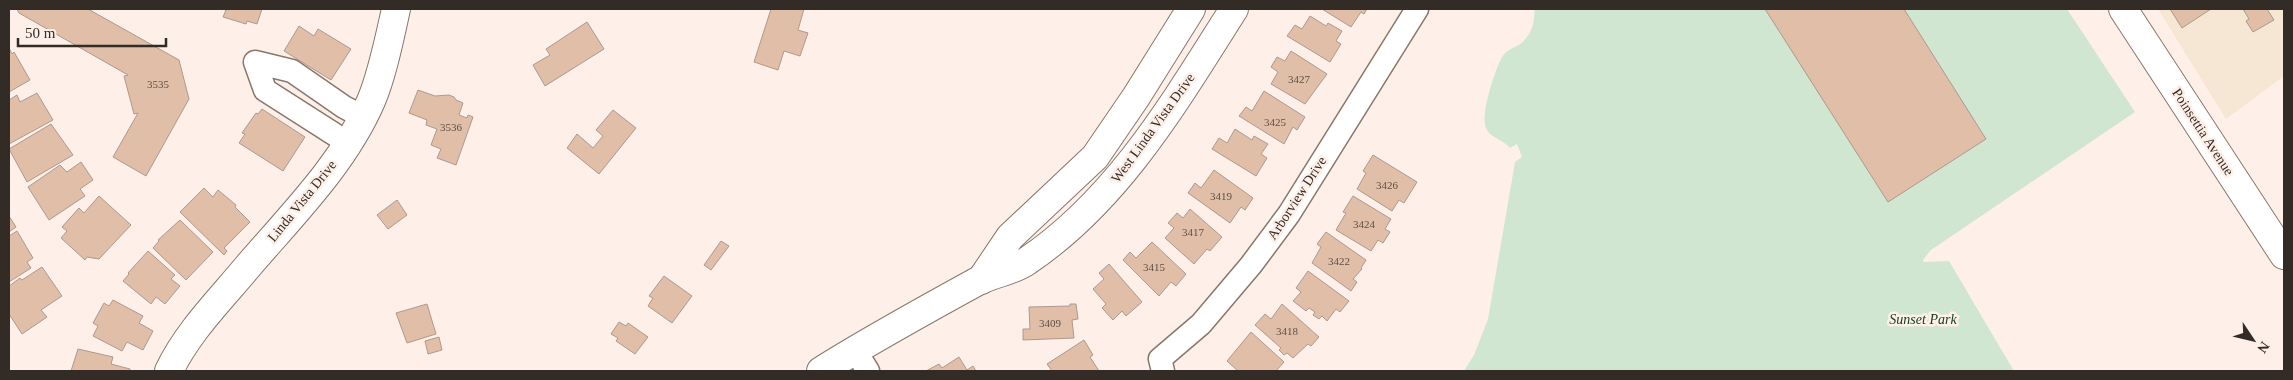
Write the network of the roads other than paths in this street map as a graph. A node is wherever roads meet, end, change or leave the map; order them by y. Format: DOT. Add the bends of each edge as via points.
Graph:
graph roads {
  1 [pos="396,9"];
  2 [pos="1192,9"];
  3 [pos="1234,9"];
  4 [pos="1417,9"];
  5 [pos="2122,9"];
  6 [pos="363,116"];
  7 [pos="348,143"];
  8 [pos="2284,255"];
  9 [pos="981,280"];
  10 [pos="862,360"];
  11 [pos="169,371"];
  12 [pos="821,371"];
  13 [pos="1163,371"];
  1 -- 6 [label="main road, Linda Vista Drive" via="372,99"];
  2 -- 9 [label="main road, West Linda Vista Drive" via="1095,156 1010,237"];
  3 -- 9 [label="main road, West Linda Vista Drive" via="1166,115 1122,176 1065,231 1026,262"];
  4 -- 13 [label="street, Arborview Drive" via="1289,214 1201,324 1160,359"];
  5 -- 8 [label="main road, Poinsettia Avenue"];
  6 -- 7 [label="main road, Linda Vista Drive"];
  6 -- 7 [label="street" via="344,107 292,71 255,62 266,90"];
  7 -- 11 [label="main road, Linda Vista Drive" via="314,189 195,329"];
  9 -- 10 [label="main road, West Linda Vista Drive"];
  10 -- 12 [label="main road, West Linda Vista Drive"];
}
